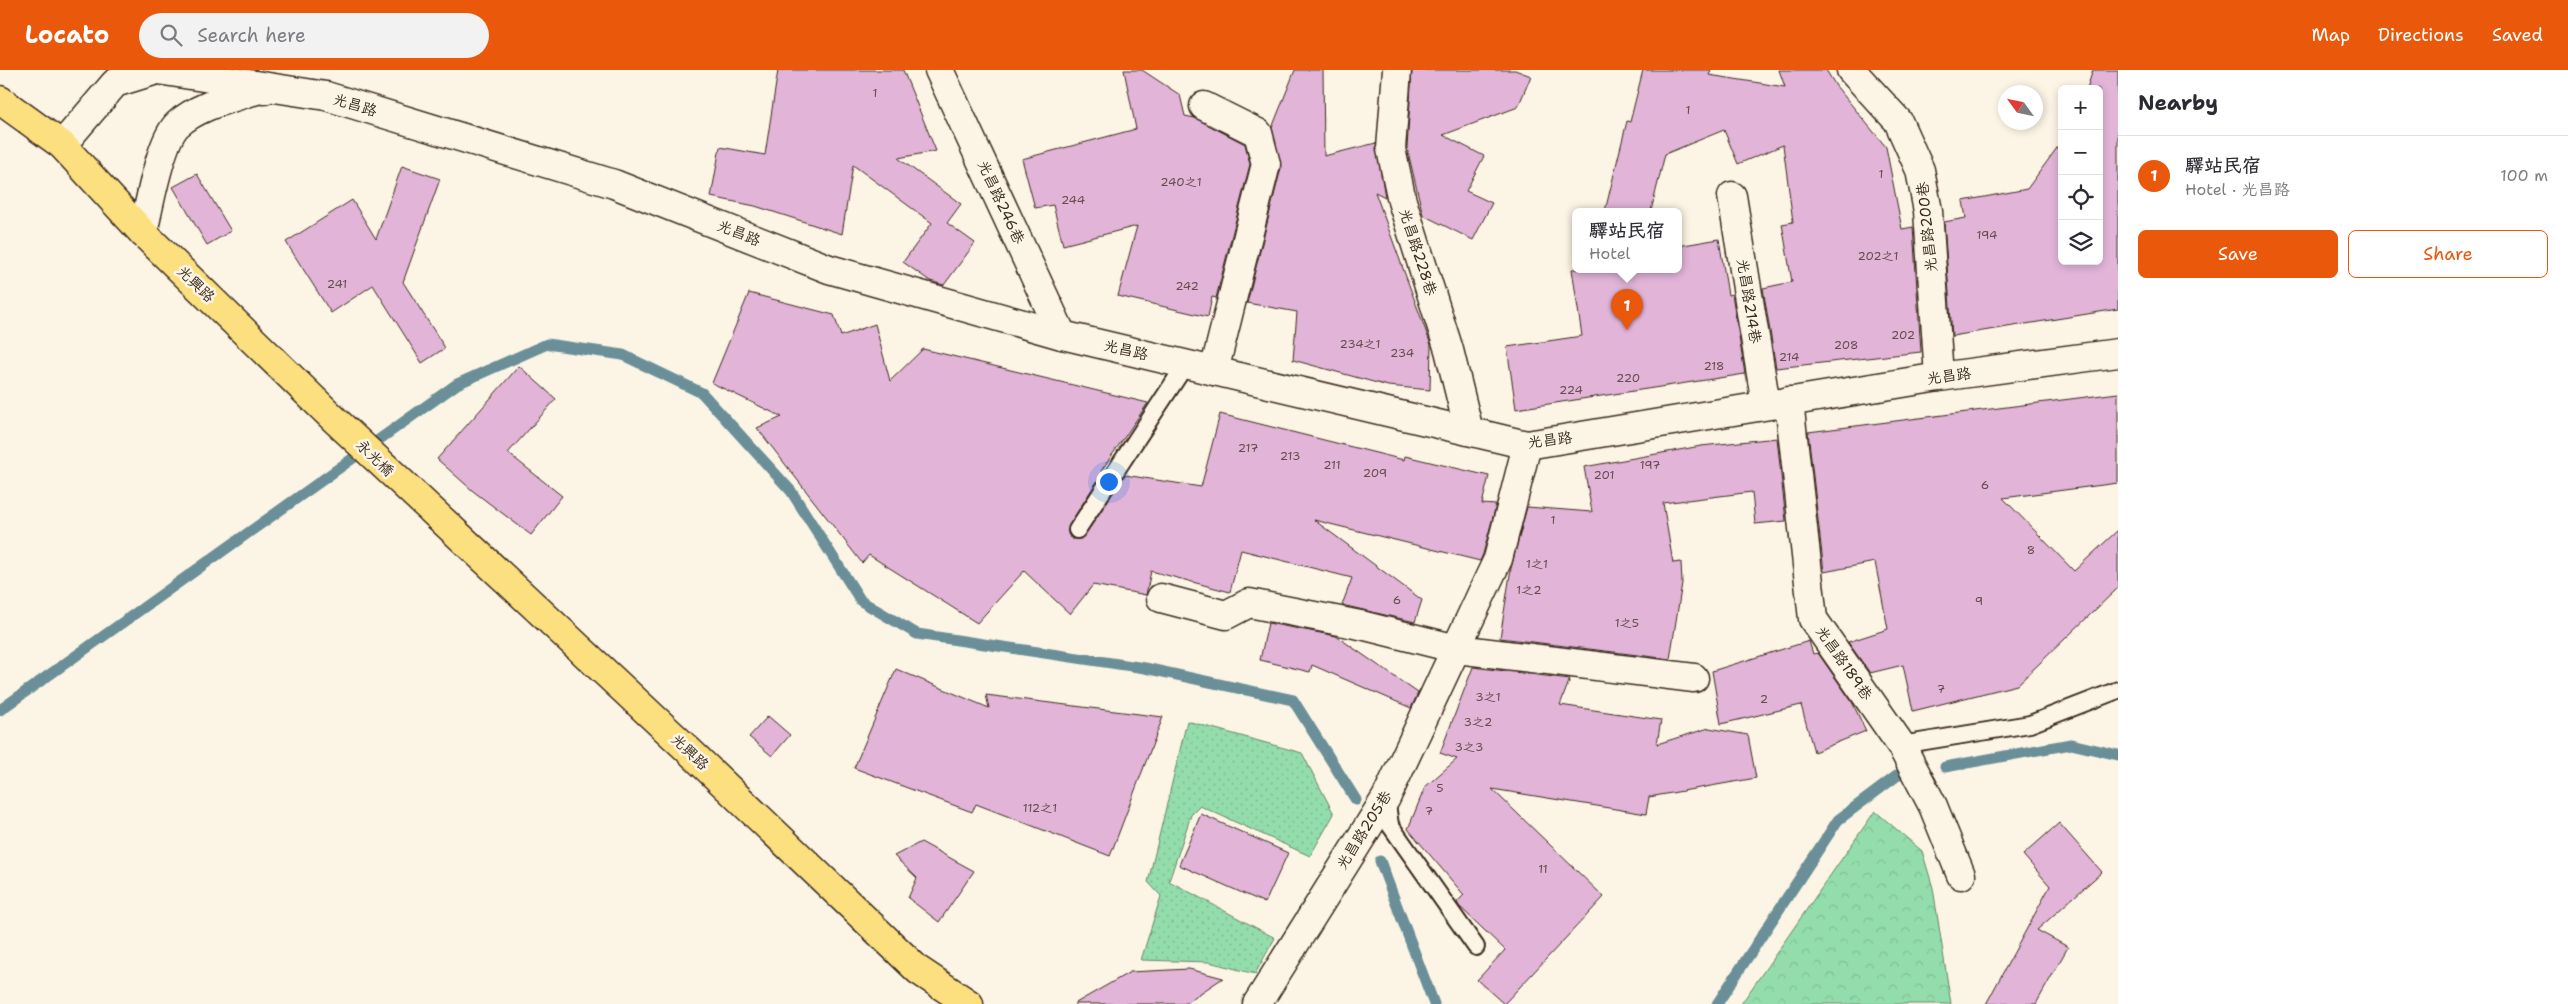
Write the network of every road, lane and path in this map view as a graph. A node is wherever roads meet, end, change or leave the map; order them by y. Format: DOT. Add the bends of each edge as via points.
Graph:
graph roads {
  1 [pos="158,70"];
  2 [pos="260,70"];
  3 [pos="939,70"];
  4 [pos="1397,70"];
  5 [pos="1851,70"];
  6 [pos="326,96"];
  7 [pos="0,100"];
  8 [pos="1204,106"];
  9 [pos="62,145"];
  10 [pos="1732,196"];
  11 [pos="143,233"];
  12 [pos="1062,335"];
  13 [pos="2118,353"];
  14 [pos="1186,364"];
  15 [pos="1214,370"];
  16 [pos="1939,377"];
  17 [pos="1777,403"];
  18 [pos="335,420"];
  19 [pos="1468,431"];
  20 [pos="1527,445"];
  21 [pos="414,496"];
  22 [pos="1077,530"];
  23 [pos="1161,598"];
  24 [pos="1457,649"];
  25 [pos="1694,678"];
  26 [pos="2118,690"];
  27 [pos="1901,745"];
  28 [pos="1386,798"];
  29 [pos="1961,875"];
  30 [pos="1476,946"];
  31 [pos="968,1004"];
  32 [pos="1257,1004"];
  1 -- 6 [label="street, 光昌路"];
  1 -- 9 [label="street, 光昌路" via="115,83"];
  2 -- 6 [label="street"];
  3 -- 12 [label="street, 光昌路246巷"];
  4 -- 19 [label="street, 光昌路228巷" via="1391,149 1402,201 1450,350"];
  5 -- 16 [label="street, 光昌路200巷" via="1898,121 1920,170 1928,212"];
  6 -- 11 [label="street" via="259,90 204,108 177,125 161,156"];
  6 -- 12 [label="street, 光昌路" via="614,184 829,269"];
  7 -- 9 [label="main road"];
  8 -- 15 [label="street" via="1258,133 1266,164"];
  9 -- 11 [label="main road, 光興路"];
  10 -- 17 [label="street, 光昌路214巷"];
  11 -- 18 [label="main road, 光興路"];
  12 -- 14 [label="street, 光昌路"];
  13 -- 16 [label="street, 光昌路"];
  14 -- 15 [label="street, 光昌路"];
  14 -- 22 [label="lane"];
  15 -- 19 [label="street, 光昌路"];
  16 -- 17 [label="street, 光昌路"];
  17 -- 20 [label="street, 光昌路"];
  17 -- 27 [label="street, 光昌路189巷" via="1813,618"];
  18 -- 21 [label="main road, 永光橋"];
  19 -- 20 [label="street, 光昌路"];
  20 -- 24 [label="street, 光昌路205巷" via="1498,559"];
  21 -- 31 [label="main road, 光興路" via="684,746 918,970"];
  23 -- 24 [label="street" via="1226,614 1249,603 1365,626"];
  24 -- 25 [label="street"];
  24 -- 28 [label="street, 光昌路205巷"];
  26 -- 27 [label="lane" via="2030,724"];
  27 -- 29 [label="street, 光昌路189巷" via="1933,806"];
  28 -- 30 [label="lane" via="1390,825"];
  28 -- 32 [label="street, 光昌路205巷"];
}
